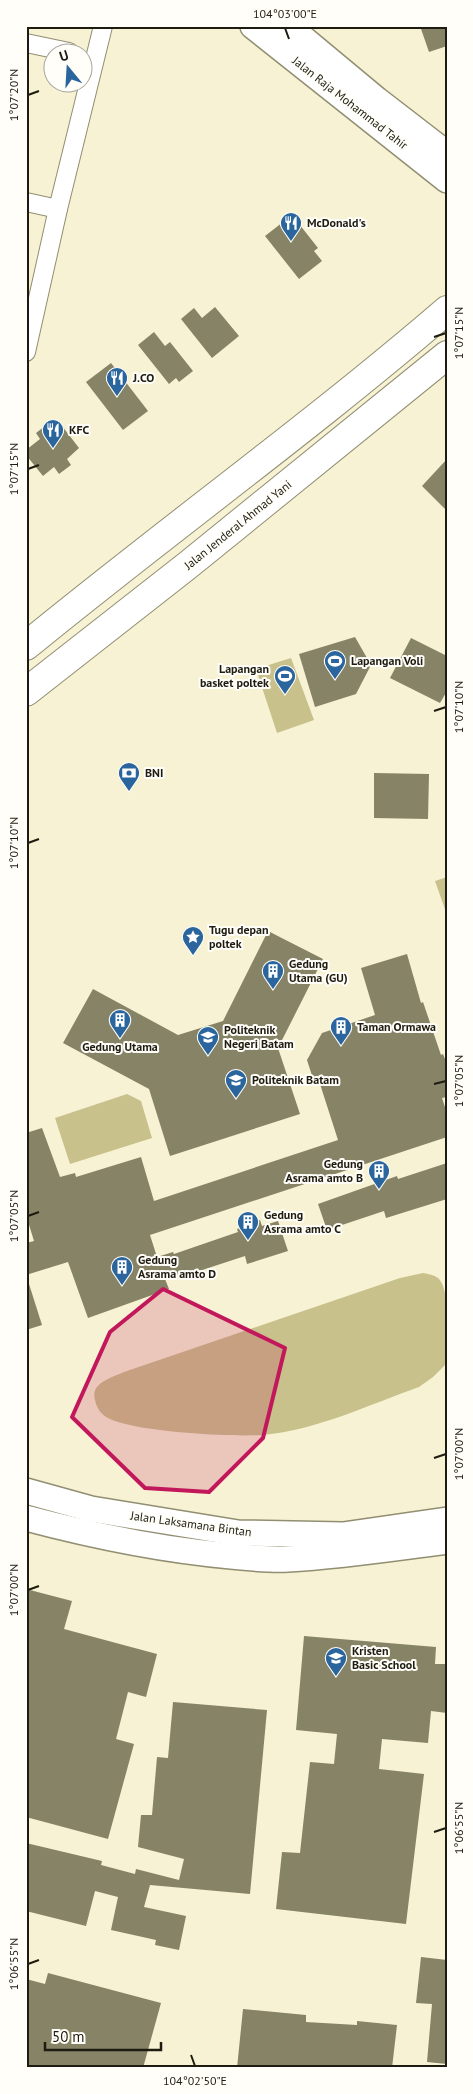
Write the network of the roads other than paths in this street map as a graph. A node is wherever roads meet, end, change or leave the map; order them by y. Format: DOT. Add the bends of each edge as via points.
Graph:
graph roads {
  1 [pos="103,26"];
  2 [pos="253,26"];
  3 [pos="288,26"];
  4 [pos="26,43"];
  5 [pos="42,46"];
  6 [pos="92,50"];
  7 [pos="82,92"];
  8 [pos="447,154"];
  9 [pos="447,180"];
  10 [pos="26,202"];
  11 [pos="58,209"];
  12 [pos="447,310"];
  13 [pos="26,352"];
  14 [pos="447,355"];
  15 [pos="26,646"];
  16 [pos="26,692"];
  17 [pos="26,1491"];
  18 [pos="92,1509"];
  19 [pos="26,1518"];
  20 [pos="447,1520"];
  21 [pos="88,1534"];
  22 [pos="447,1541"];
  1 -- 6 [label="street"];
  2 -- 9 [label="main road, Jalan Raja Mohammad Tahir"];
  3 -- 8 [label="main road, Jalan Raja Mohammad Tahir"];
  4 -- 5 [label="street"];
  7 -- 11 [label="street"];
  10 -- 11 [label="street"];
  11 -- 13 [label="street"];
  12 -- 15 [label="highway"];
  14 -- 16 [label="highway, Jalan Jenderal Ahmad Yani"];
  17 -- 18 [label="main road, Jalan Laksamana Bintan"];
  18 -- 20 [label="main road, Jalan Laksamana Bintan" via="238,1533 343,1535"];
  18 -- 21 [label="main road"];
  19 -- 21 [label="main road, Jalan Laksamana Bintan"];
  21 -- 22 [label="main road, Jalan Laksamana Bintan" via="198,1553 287,1559"];
}
